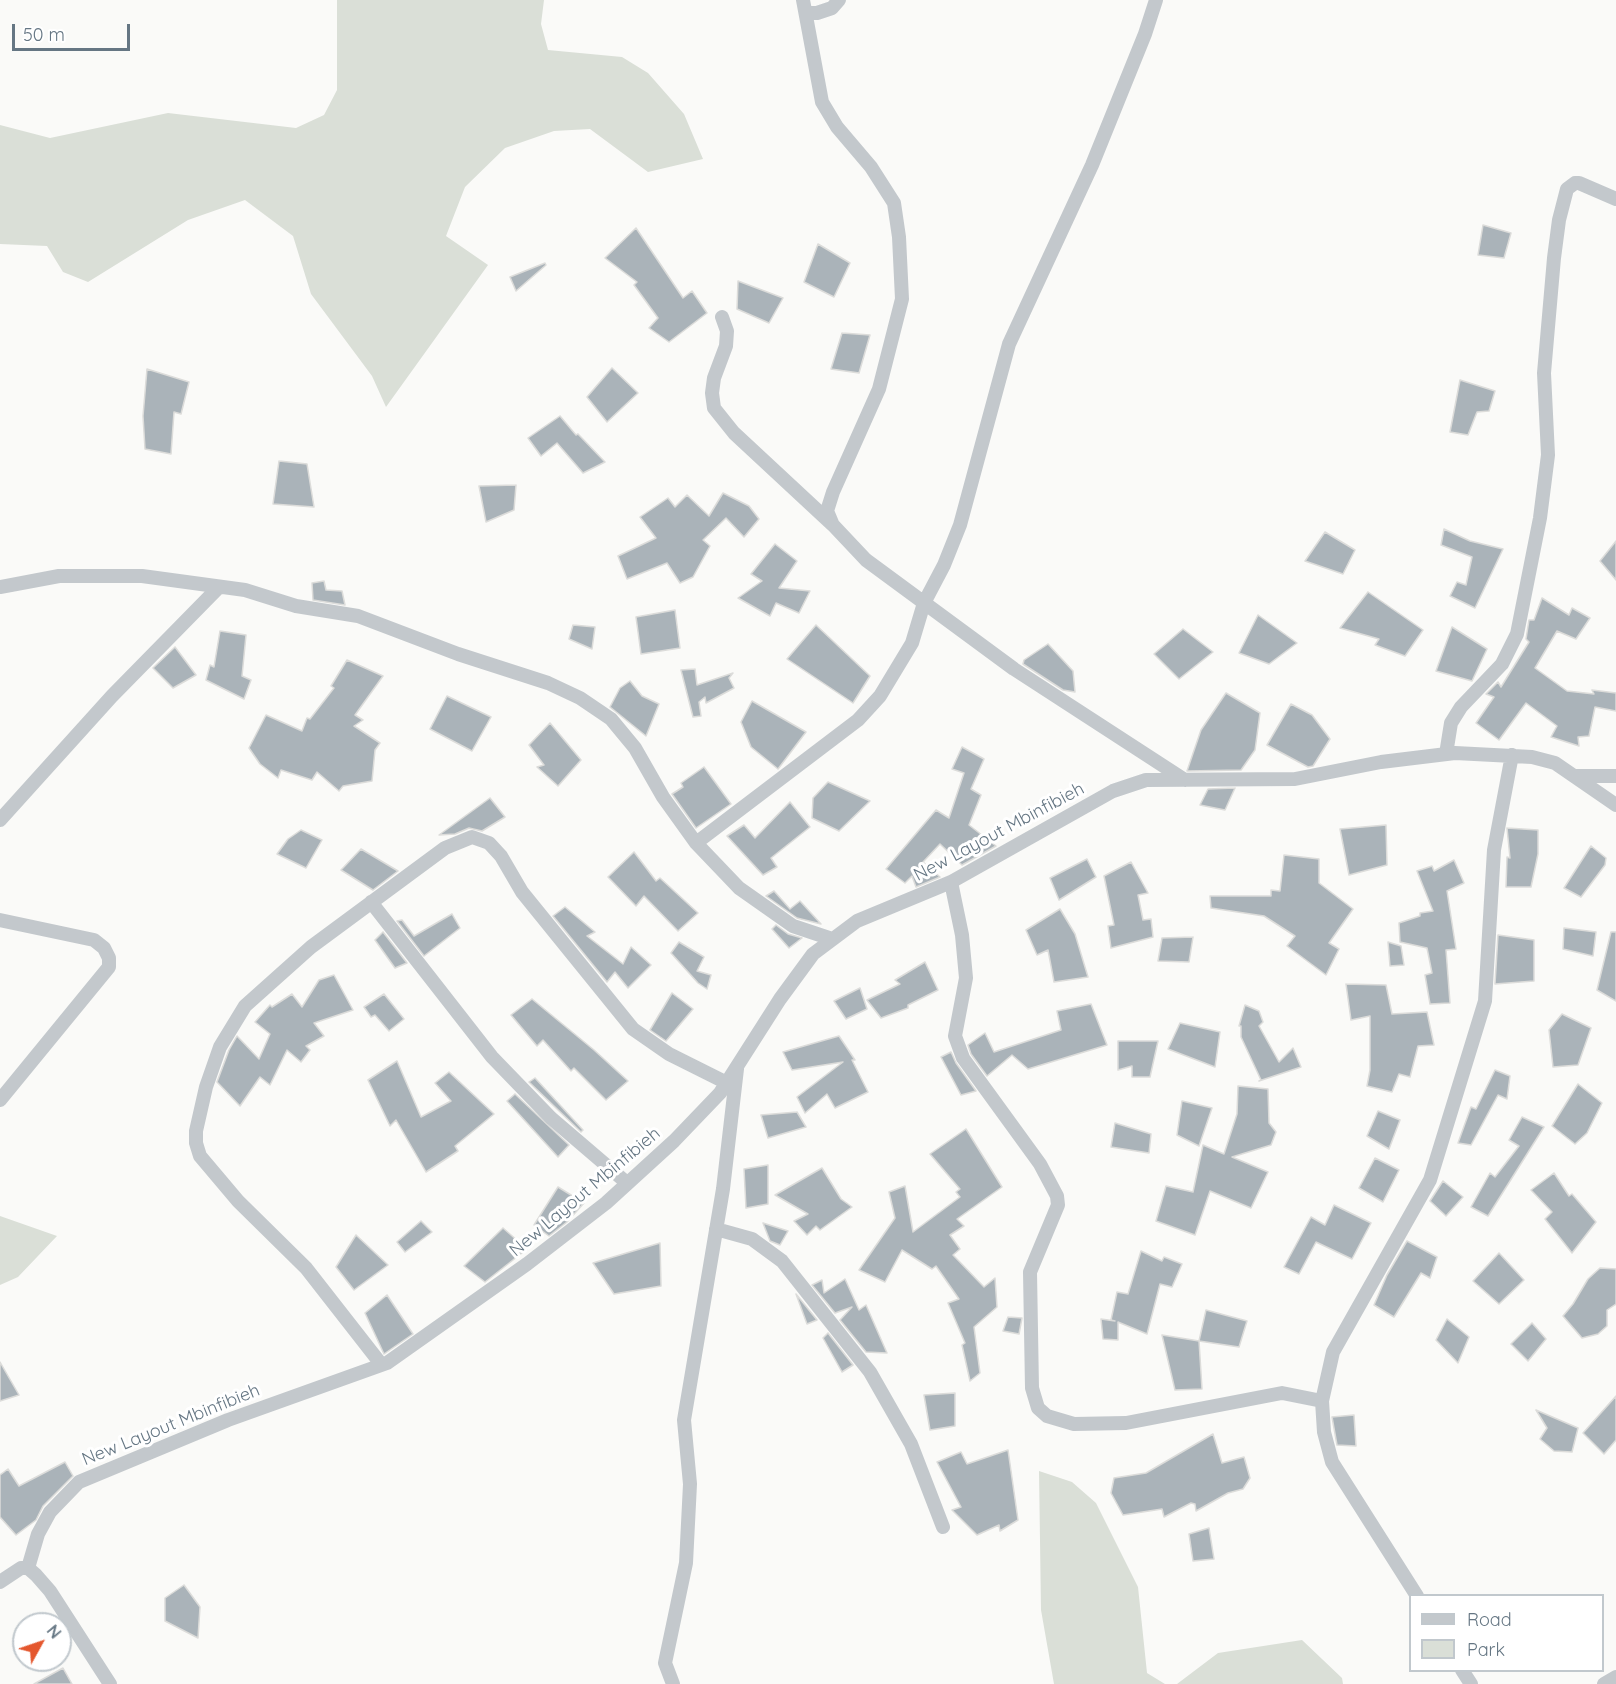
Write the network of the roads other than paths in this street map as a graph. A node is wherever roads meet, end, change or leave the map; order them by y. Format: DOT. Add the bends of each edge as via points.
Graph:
graph roads {
  1 [pos="839,0"];
  2 [pos="1156,0"];
  3 [pos="804,7"];
  4 [pos="1616,200"];
  5 [pos="722,317"];
  6 [pos="833,525"];
  7 [pos="219,586"];
  8 [pos="0,587"];
  9 [pos="924,603"];
  10 [pos="1446,754"];
  11 [pos="1512,755"];
  12 [pos="1575,776"];
  13 [pos="1616,776"];
  14 [pos="1185,780"];
  15 [pos="1616,805"];
  16 [pos="0,820"];
  17 [pos="696,843"];
  18 [pos="951,882"];
  19 [pos="371,902"];
  20 [pos="0,920"];
  21 [pos="832,939"];
  22 [pos="738,1067"];
  23 [pos="727,1083"];
  24 [pos="0,1100"];
  25 [pos="627,1183"];
  26 [pos="716,1229"];
  27 [pos="381,1364"];
  28 [pos="1322,1401"];
  29 [pos="943,1527"];
  30 [pos="28,1568"];
  31 [pos="0,1582"];
  32 [pos="1416,1594"];
  33 [pos="1616,1677"];
  34 [pos="110,1684"];
  35 [pos="673,1684"];
  36 [pos="1604,1684"];
  1 -- 3 [label="street" via="832,8 817,13"];
  2 -- 9 [label="street" via="1092,165 1009,344 960,525"];
  3 -- 6 [label="street" via="822,102 894,203 903,299 879,389 827,511"];
  4 -- 10 [label="street" via="1579,183 1567,189 1554,258 1544,373 1548,455 1516,634 1502,664 1451,723"];
  5 -- 6 [label="street" via="727,331 726,346 714,378 714,408 734,433"];
  6 -- 9 [label="street" via="866,560"];
  7 -- 8 [label="street" via="142,576 59,576"];
  7 -- 16 [label="street"];
  7 -- 17 [label="street" via="296,606 358,616 580,698 611,719 635,748"];
  9 -- 14 [label="street" via="1014,669"];
  9 -- 17 [label="street" via="912,643 880,696 858,720"];
  10 -- 11 [label="street, New Layout Mbinfibieh"];
  10 -- 14 [label="street, New Layout Mbinfibieh" via="1295,779"];
  11 -- 12 [label="street, New Layout Mbinfibieh" via="1555,763"];
  11 -- 28 [label="street" via="1494,850 1485,1002 1430,1180 1333,1352"];
  12 -- 13 [label="street"];
  12 -- 15 [label="street, New Layout Mbinfibieh"];
  14 -- 18 [label="street, New Layout Mbinfibieh" via="1146,780 1128,785"];
  17 -- 21 [label="street" via="762,906 793,926"];
  18 -- 21 [label="street, New Layout Mbinfibieh" via="857,921"];
  18 -- 28 [label="street" via="966,978 955,1036 963,1058 1040,1164 1058,1196 1058,1205 1030,1272 1032,1388 1038,1408 1047,1416 1074,1424 1126,1423 1282,1393"];
  19 -- 23 [label="street" via="445,848 472,837 489,843 522,892 633,1029 669,1054"];
  19 -- 25 [label="street" via="492,1057 551,1118"];
  19 -- 27 [label="street" via="311,947 245,1006 220,1047 206,1087 196,1143 200,1156 238,1201 306,1268"];
  20 -- 24 [label="street" via="94,939 104,948 109,967"];
  21 -- 22 [label="street, New Layout Mbinfibieh" via="802,967"];
  22 -- 23 [label="street, New Layout Mbinfibieh"];
  22 -- 26 [label="street"];
  23 -- 25 [label="street, New Layout Mbinfibieh" via="674,1141"];
  25 -- 27 [label="street, New Layout Mbinfibieh" via="527,1264"];
  26 -- 29 [label="street" via="752,1239 783,1261 870,1372 911,1444"];
  26 -- 35 [label="street" via="684,1420 690,1484 686,1563 665,1663"];
  27 -- 30 [label="street, New Layout Mbinfibieh" via="79,1482 50,1512 38,1534"];
  28 -- 32 [label="street" via="1324,1432 1332,1462"];
  30 -- 31 [label="street" via="13,1571"];
  30 -- 34 [label="street" via="50,1591"];
  33 -- 36 [label="street"];
}
